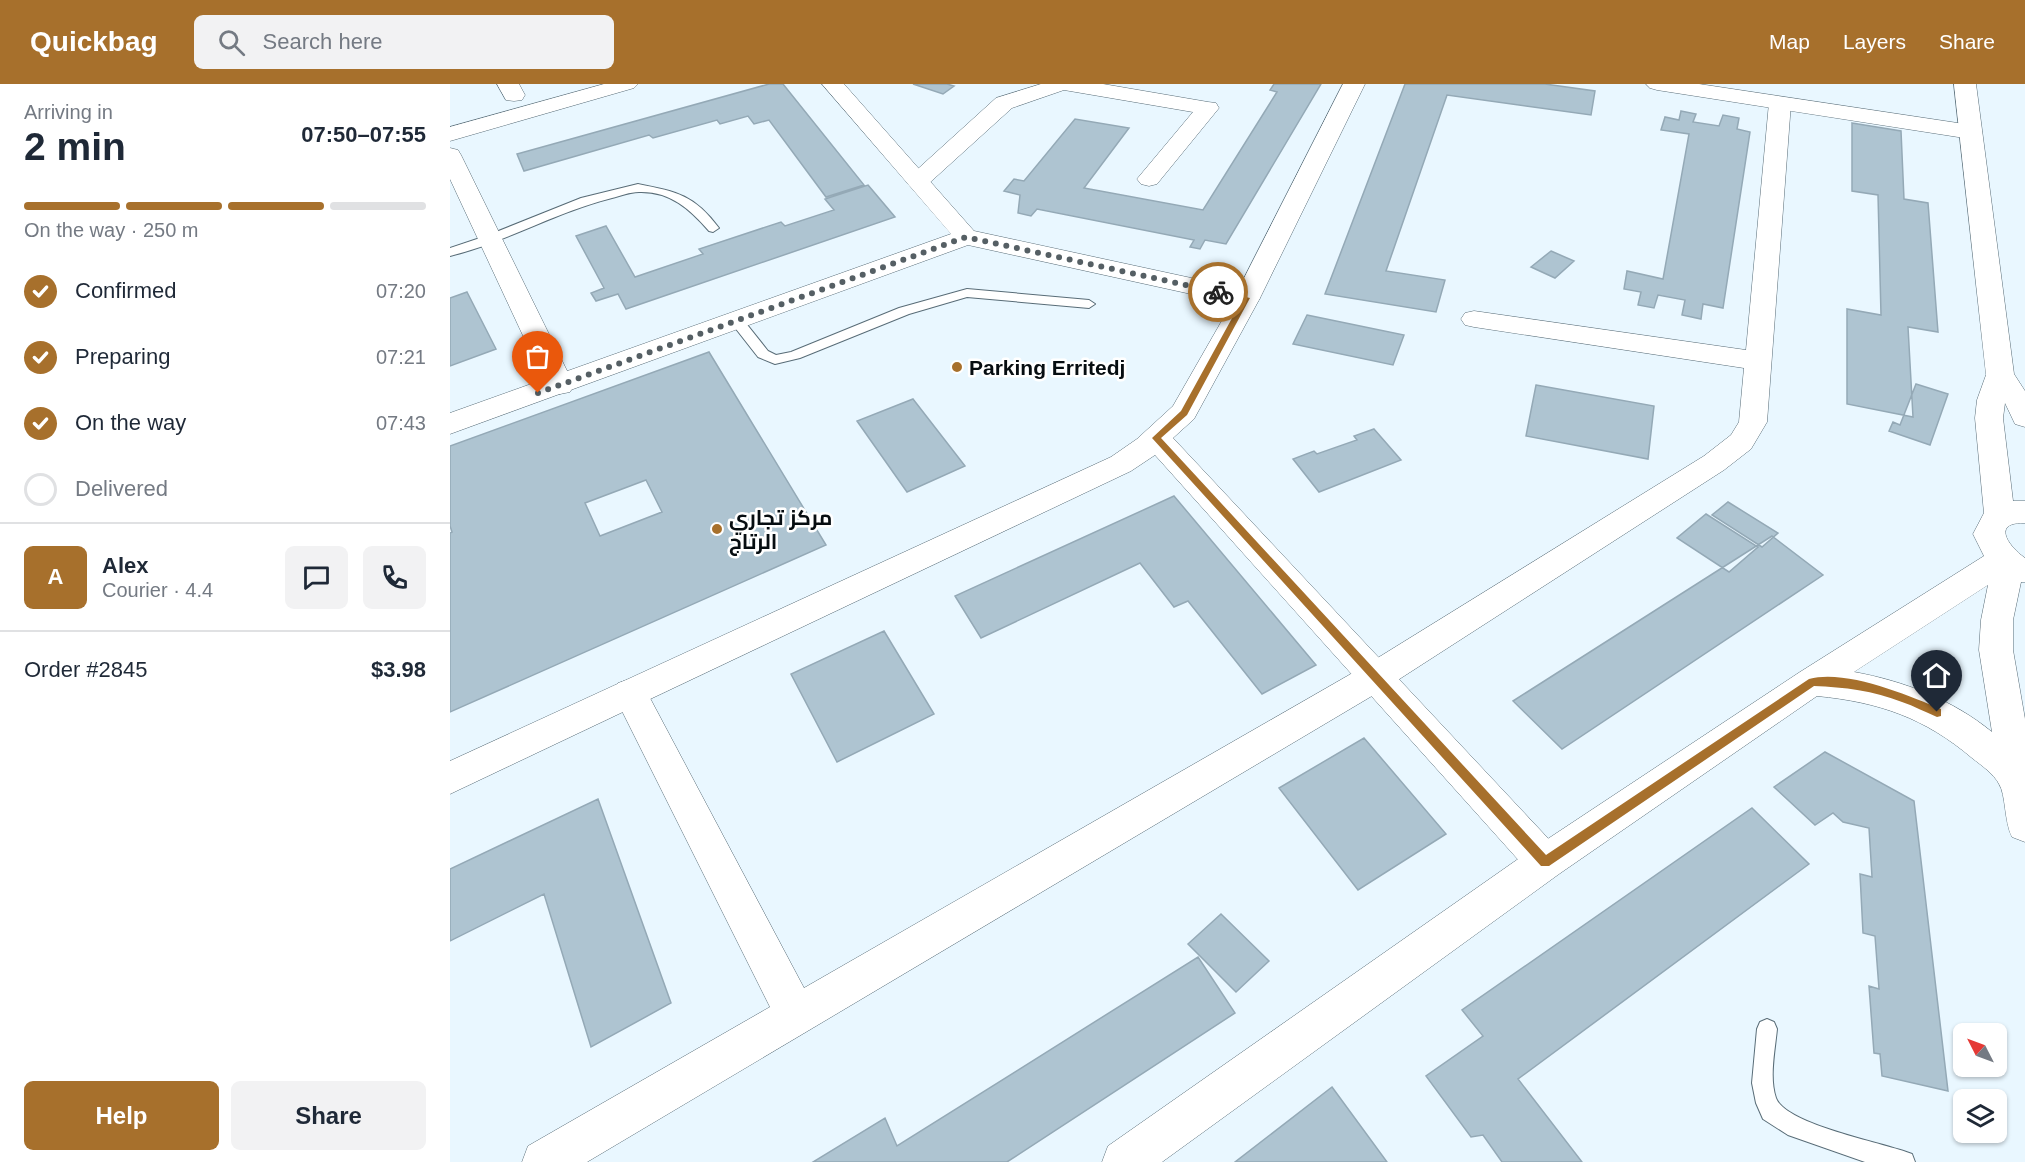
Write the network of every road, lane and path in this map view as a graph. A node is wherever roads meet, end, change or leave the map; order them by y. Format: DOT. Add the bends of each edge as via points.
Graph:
graph roads {
  1 [pos="553,84"];
  2 [pos="627,84"];
  3 [pos="833,84"];
  4 [pos="1063,84"];
  5 [pos="1354,84"];
  6 [pos="1657,84"];
  7 [pos="1965,84"];
  8 [pos="511,89"];
  9 [pos="1780,103"];
  10 [pos="471,107"];
  11 [pos="1971,132"];
  12 [pos="450,134"];
  13 [pos="450,154"];
  14 [pos="1149,179"];
  15 [pos="918,181"];
  16 [pos="713,228"];
  17 [pos="966,237"];
  18 [pos="490,239"];
  19 [pos="450,252"];
  20 [pos="1247,298"];
  21 [pos="1089,304"];
  22 [pos="1474,319"];
  23 [pos="736,320"];
  24 [pos="1758,361"];
  25 [pos="2000,375"];
  26 [pos="560,384"];
  27 [pos="2025,417"];
  28 [pos="450,424"];
  29 [pos="1156,438"];
  30 [pos="2013,514"];
  31 [pos="2013,565"];
  32 [pos="1376,677"];
  33 [pos="1812,682"];
  34 [pos="630,693"];
  35 [pos="450,778"];
  36 [pos="2018,778"];
  37 [pos="2025,825"];
  38 [pos="1545,862"];
  39 [pos="796,1015"];
  40 [pos="1767,1029"];
  41 [pos="544,1162"];
  42 [pos="1124,1162"];
  43 [pos="1904,1162"];
  1 -- 8 [label="street"];
  2 -- 12 [label="street"];
  3 -- 15 [label="street"];
  4 -- 14 [label="street" via="1208,108"];
  4 -- 15 [label="street" via="1004,103"];
  5 -- 20 [label="street"];
  6 -- 9 [label="street"];
  7 -- 11 [label="street"];
  8 -- 10 [label="street"];
  9 -- 11 [label="street"];
  9 -- 24 [label="street"];
  11 -- 25 [label="street"];
  13 -- 18 [label="street"];
  15 -- 17 [label="street"];
  16 -- 18 [label="lane" via="693,205 638,188 585,201"];
  17 -- 20 [label="street"];
  17 -- 23 [label="street"];
  18 -- 19 [label="lane"];
  18 -- 26 [label="street"];
  20 -- 29 [label="street" via="1184,412"];
  21 -- 23 [label="lane" via="967,293 904,311 775,360 763,354"];
  22 -- 24 [label="street"];
  23 -- 26 [label="street"];
  24 -- 32 [label="street" via="1753,422 1740,442 1714,463"];
  25 -- 27 [label="street"];
  25 -- 30 [label="street" via="1989,418"];
  26 -- 28 [label="street"];
  29 -- 32 [label="street"];
  29 -- 34 [label="street" via="1121,464"];
  30 -- 31 [label="street" via="1994,520 1989,534 1991,542"];
  31 -- 33 [label="street"];
  31 -- 36 [label="street" via="1996,620 1996,642"];
  32 -- 38 [label="street"];
  32 -- 39 [label="street"];
  33 -- 36 [label="street" via="1873,688 1937,712 1967,731"];
  33 -- 38 [label="street"];
  34 -- 35 [label="street"];
  34 -- 39 [label="street"];
  36 -- 37 [label="street"];
  38 -- 42 [label="street"];
  39 -- 41 [label="street"];
  40 -- 43 [label="lane" via="1763,1086 1771,1110 1796,1127"];
}
